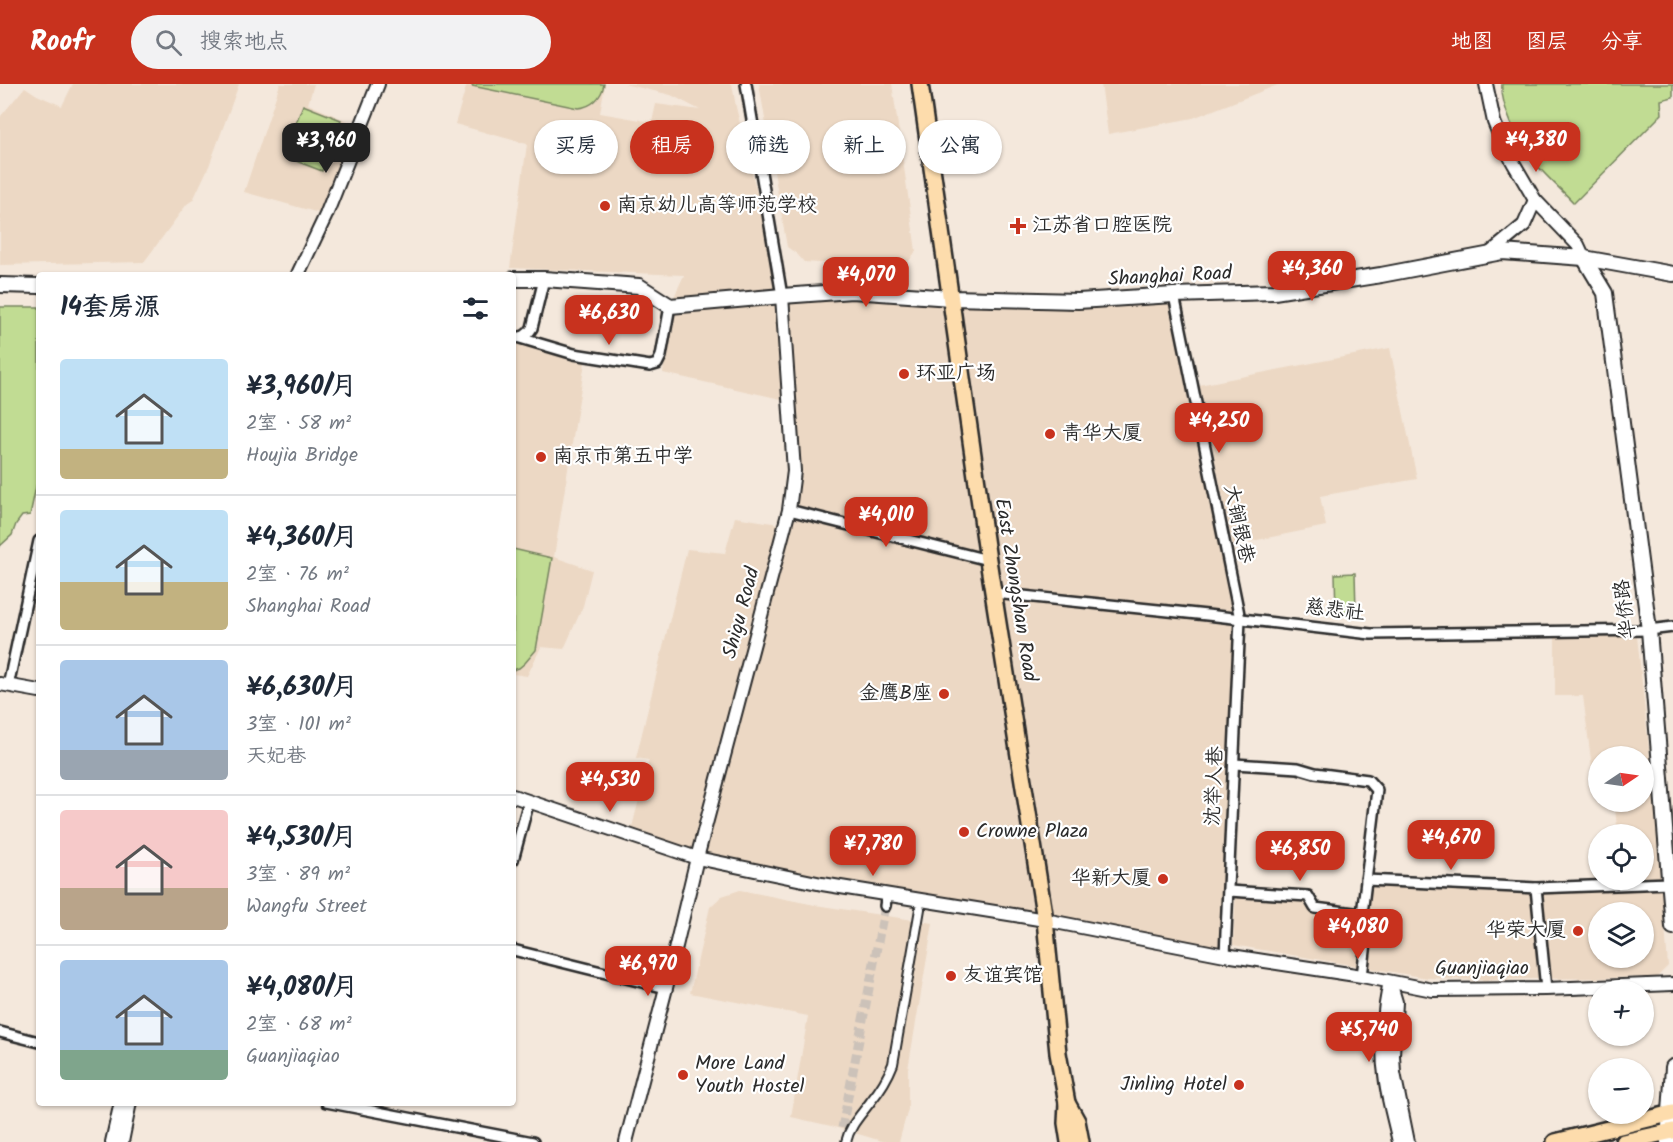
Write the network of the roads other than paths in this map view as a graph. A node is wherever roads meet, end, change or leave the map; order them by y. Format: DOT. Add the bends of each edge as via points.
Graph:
graph roads {
  1 [pos="378,84"];
  2 [pos="746,84"];
  3 [pos="920,84"];
  4 [pos="1486,84"];
  5 [pos="1535,200"];
  6 [pos="1489,254"];
  7 [pos="1584,258"];
  8 [pos="299,272"];
  9 [pos="1673,274"];
  10 [pos="516,279"];
  11 [pos="544,279"];
  12 [pos="0,285"];
  13 [pos="36,286"];
  14 [pos="1174,295"];
  15 [pos="782,296"];
  16 [pos="951,298"];
  17 [pos="670,306"];
  18 [pos="516,337"];
  19 [pos="789,510"];
  20 [pos="36,553"];
  21 [pos="988,560"];
  22 [pos="994,593"];
  23 [pos="1240,619"];
  24 [pos="1673,627"];
  25 [pos="1649,630"];
  26 [pos="4,685"];
  27 [pos="36,690"];
  28 [pos="1234,764"];
  29 [pos="516,797"];
  30 [pos="529,801"];
  31 [pos="516,849"];
  32 [pos="697,858"];
  33 [pos="1366,880"];
  34 [pos="1670,884"];
  35 [pos="1536,888"];
  36 [pos="1229,891"];
  37 [pos="920,909"];
  38 [pos="1362,914"];
  39 [pos="1045,920"];
  40 [pos="1673,927"];
  41 [pos="516,951"];
  42 [pos="1226,955"];
  43 [pos="1362,976"];
  44 [pos="1390,982"];
  45 [pos="1673,984"];
  46 [pos="666,988"];
  47 [pos="1546,989"];
  48 [pos="0,1032"];
  49 [pos="36,1041"];
  50 [pos="1673,1067"];
  51 [pos="1067,1103"];
  52 [pos="120,1106"];
  53 [pos="129,1106"];
  54 [pos="347,1106"];
  55 [pos="1671,1114"];
  56 [pos="1670,1135"];
  57 [pos="112,1142"];
  58 [pos="122,1142"];
  59 [pos="533,1142"];
  60 [pos="626,1142"];
  61 [pos="846,1142"];
  62 [pos="1069,1142"];
  63 [pos="1080,1142"];
  64 [pos="1399,1142"];
  65 [pos="1408,1142"];
  66 [pos="1555,1142"];
  67 [pos="1623,1142"];
  1 -- 8 [label="street"];
  2 -- 15 [label="street, Shigu Road"];
  3 -- 16 [label="main road, East Zhongshan Road"];
  4 -- 5 [label="street" via="1503,144"];
  5 -- 6 [label="street" via="1524,225"];
  5 -- 7 [label="street" via="1578,245"];
  6 -- 7 [label="main road, Shanghai Road"];
  6 -- 14 [label="main road, Shanghai Road" via="1274,292"];
  7 -- 9 [label="main road, Shanghai Road"];
  7 -- 25 [label="main road, 华侨路" via="1605,293"];
  10 -- 11 [label="main road"];
  11 -- 17 [label="main road" via="639,286"];
  11 -- 18 [label="street" via="532,328 528,334"];
  12 -- 13 [label="main road"];
  14 -- 16 [label="main road, Shanghai Road" via="1078,301"];
  14 -- 23 [label="street, 大锏银巷"];
  15 -- 16 [label="main road, Shanghai Road" via="852,291"];
  15 -- 17 [label="main road, Shanghai Road"];
  15 -- 19 [label="street, Shigu Road" via="794,471"];
  16 -- 21 [label="main road, East Zhongshan Road"];
  17 -- 18 [label="street" via="661,356 657,364 650,366 574,354"];
  19 -- 21 [label="street"];
  19 -- 32 [label="street, Shigu Road"];
  20 -- 26 [label="street"];
  21 -- 22 [label="main road, East Zhongshan Road"];
  22 -- 23 [label="street, 慈悲社"];
  22 -- 39 [label="main road, East Zhongshan Road"];
  23 -- 25 [label="street, 慈悲社" via="1371,634"];
  23 -- 28 [label="street, 沈举人巷"];
  24 -- 25 [label="street, 慈悲社"];
  25 -- 34 [label="main road, 华侨路"];
  26 -- 27 [label="street"];
  28 -- 33 [label="street" via="1298,768 1368,780 1377,790"];
  28 -- 36 [label="street, 沈举人巷"];
  29 -- 30 [label="street, Guanjiaqiao"];
  30 -- 31 [label="street"];
  30 -- 32 [label="street, Guanjiaqiao"];
  32 -- 39 [label="street, Guanjiaqiao" via="886,900"];
  32 -- 46 [label="street, Shigu Road"];
  33 -- 35 [label="street"];
  33 -- 38 [label="street"];
  34 -- 35 [label="street"];
  34 -- 40 [label="main road, 华侨路"];
  35 -- 47 [label="street"];
  36 -- 38 [label="street" via="1308,896 1315,908"];
  36 -- 42 [label="street, 沈举人巷"];
  37 -- 61 [label="street" via="893,1064 852,1125"];
  38 -- 43 [label="street" via="1369,918"];
  39 -- 42 [label="street, Guanjiaqiao"];
  39 -- 51 [label="main road, East Zhongshan Road"];
  41 -- 46 [label="street"];
  42 -- 43 [label="street, Guanjiaqiao"];
  43 -- 44 [label="street, Guanjiaqiao"];
  44 -- 47 [label="street, Guanjiaqiao" via="1432,990"];
  44 -- 64 [label="street" via="1384,1072"];
  44 -- 65 [label="street" via="1396,1002 1394,1073"];
  45 -- 47 [label="street, Guanjiaqiao"];
  46 -- 60 [label="street, Shigu Road"];
  48 -- 49 [label="street"];
  50 -- 55 [label="main road"];
  51 -- 62 [label="main road"];
  51 -- 63 [label="main road" via="1077,1121"];
  52 -- 57 [label="street"];
  53 -- 58 [label="street"];
  54 -- 59 [label="street"];
  55 -- 56 [label="main road"];
  55 -- 66 [label="main road"];
  56 -- 67 [label="main road"];
}
